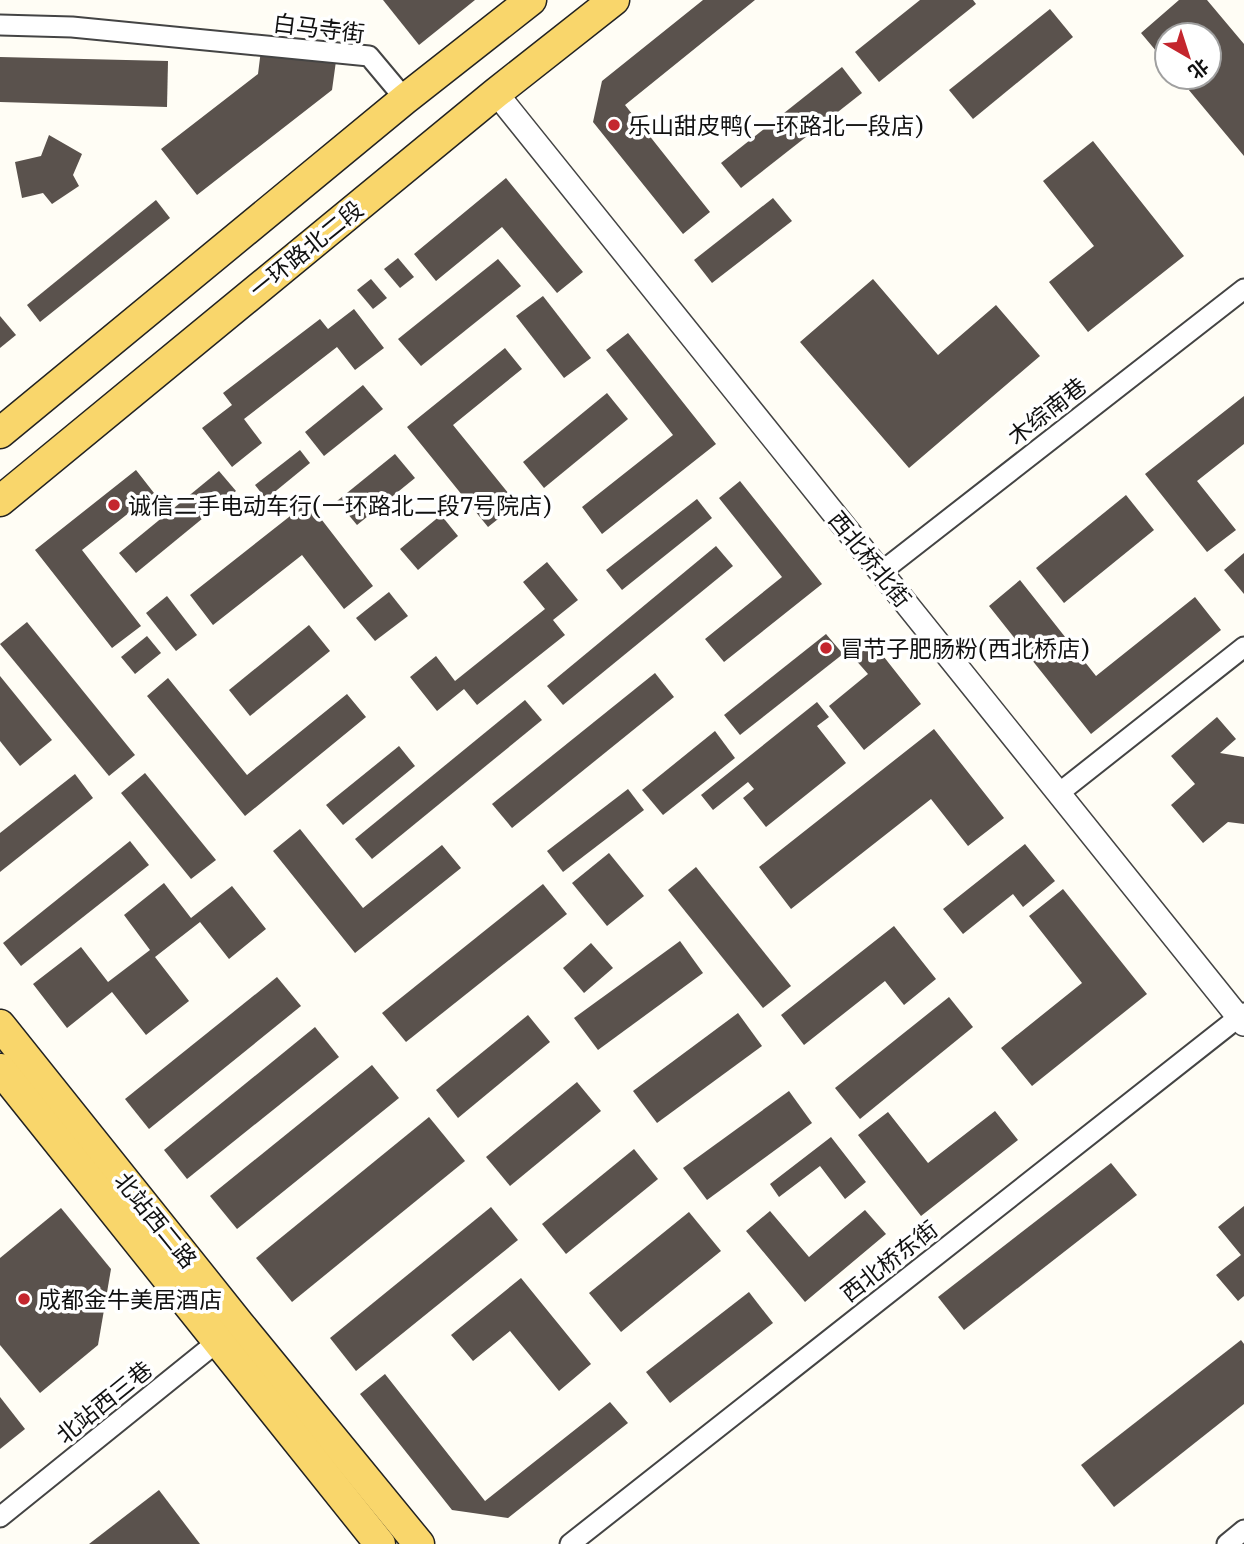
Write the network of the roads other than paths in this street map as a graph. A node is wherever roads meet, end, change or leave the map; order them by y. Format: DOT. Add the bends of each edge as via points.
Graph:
graph roads {
  1 [pos="531,0"];
  2 [pos="614,0"];
  3 [pos="0,25"];
  4 [pos="496,93"];
  5 [pos="405,99"];
  6 [pos="1244,289"];
  7 [pos="0,433"];
  8 [pos="0,501"];
  9 [pos="881,572"];
  10 [pos="1244,647"];
  11 [pos="1059,793"];
  12 [pos="1242,1018"];
  13 [pos="0,1024"];
  14 [pos="0,1069"];
  15 [pos="228,1333"];
  16 [pos="0,1517"];
  17 [pos="1244,1530"];
  18 [pos="380,1544"];
  19 [pos="419,1544"];
  20 [pos="570,1544"];
  21 [pos="1227,1544"];
  1 -- 5 [label="main road"];
  2 -- 4 [label="main road, 一环路北二段"];
  3 -- 5 [label="street, 白马寺街" via="72,27 369,56"];
  4 -- 8 [label="main road, 一环路北二段"];
  4 -- 9 [label="street, 西北桥北街"];
  5 -- 7 [label="main road"];
  6 -- 9 [label="street, 木综南巷"];
  9 -- 11 [label="street, 西北桥北街"];
  10 -- 11 [label="street"];
  11 -- 12 [label="street, 西北桥北街"];
  12 -- 20 [label="street, 西北桥东街"];
  13 -- 15 [label="main road, 北站西二路"];
  14 -- 15 [label="main road, 北站西二路"];
  15 -- 16 [label="street, 北站西三巷"];
  15 -- 18 [label="main road, 北站西二路"];
  15 -- 19 [label="main road, 北站西二路"];
  17 -- 21 [label="street"];
}
